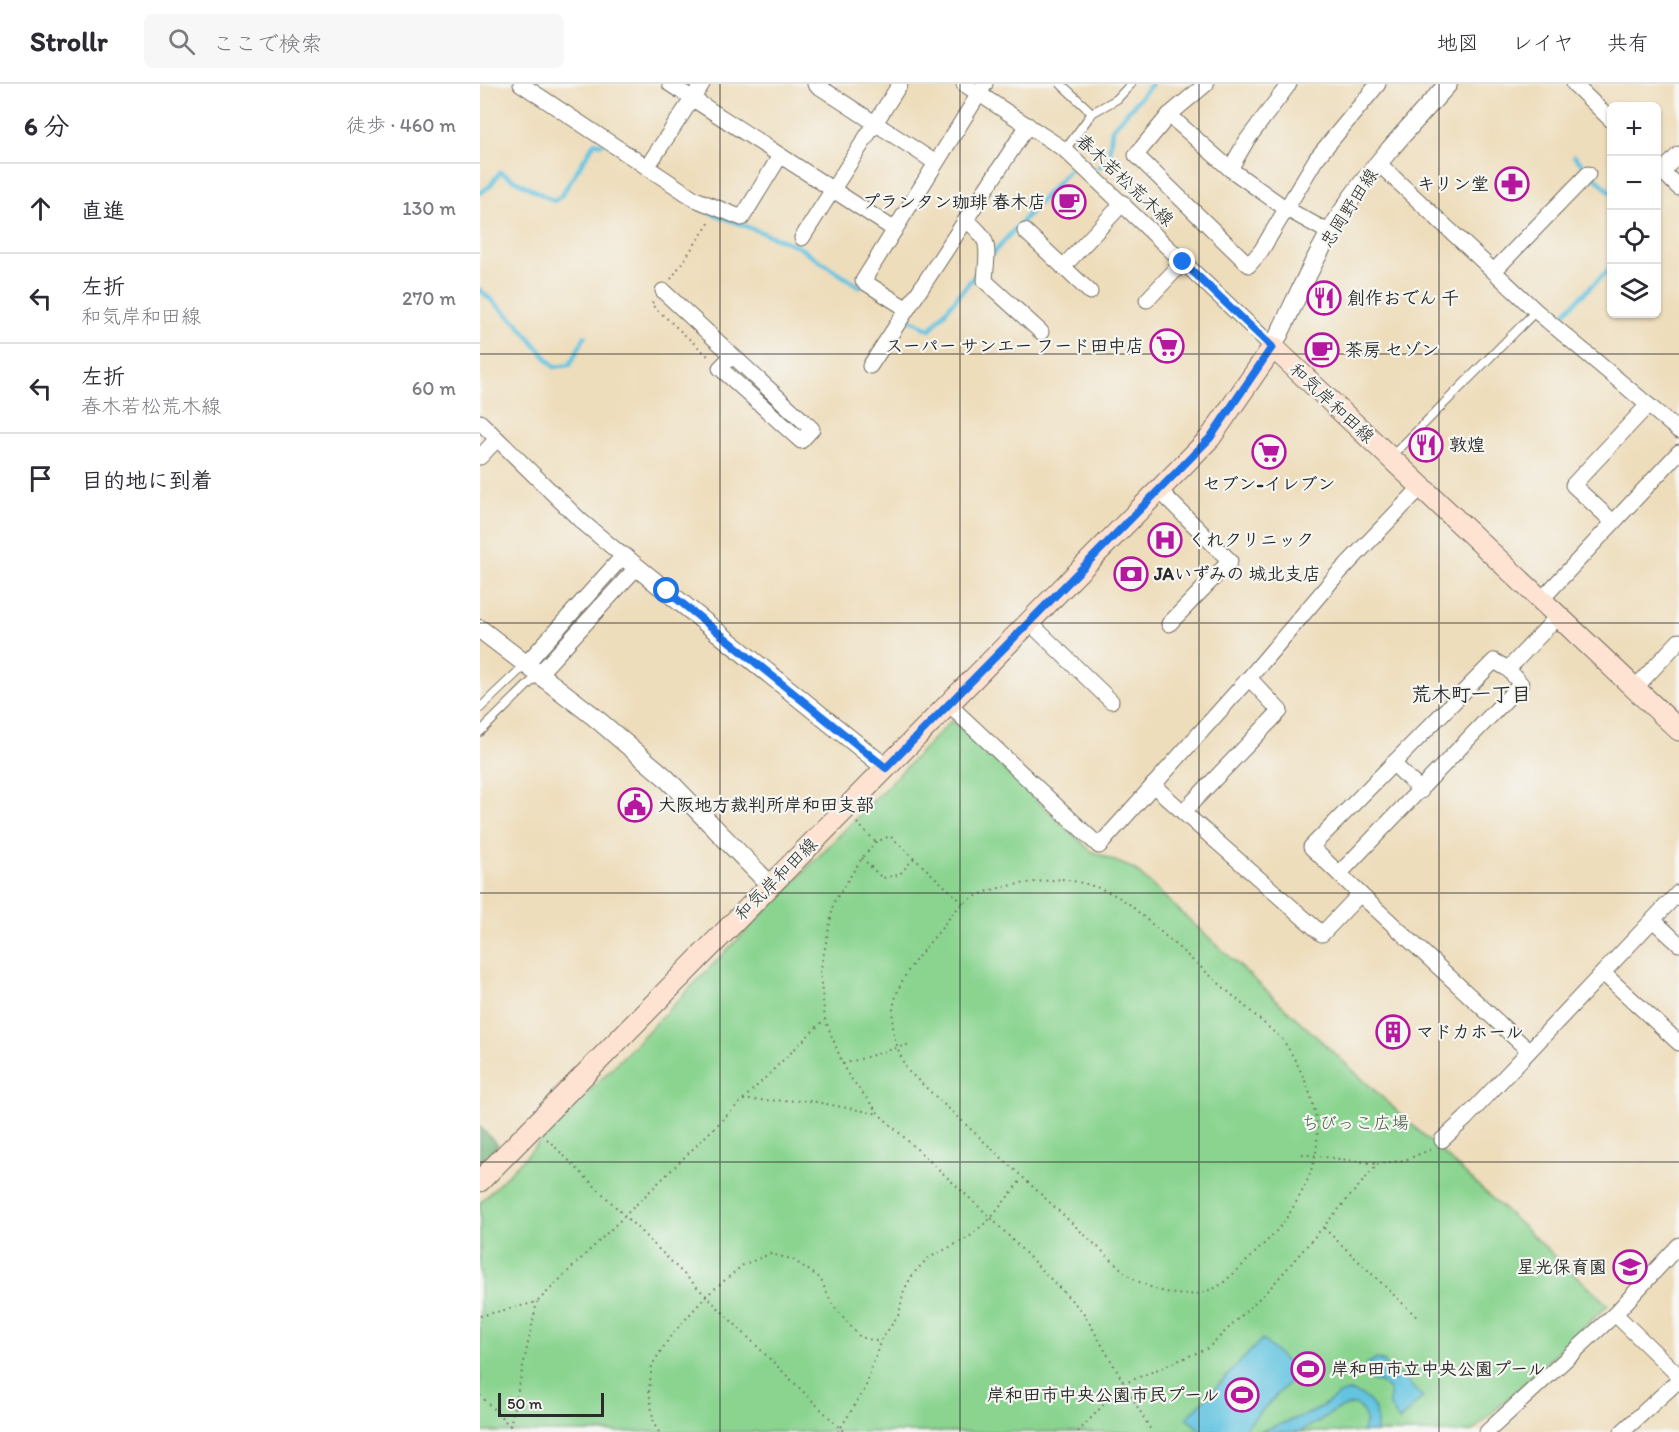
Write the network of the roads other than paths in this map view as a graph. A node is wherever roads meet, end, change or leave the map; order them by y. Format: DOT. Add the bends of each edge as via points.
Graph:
graph roads {
  1 [pos="670,84"];
  2 [pos="702,84"];
  3 [pos="815,84"];
  4 [pos="900,84"];
  5 [pos="964,84"];
  6 [pos="1061,84"];
  7 [pos="1131,84"];
  8 [pos="1206,84"];
  9 [pos="1289,84"];
  10 [pos="1378,84"];
  11 [pos="1448,84"];
  12 [pos="1574,84"];
  13 [pos="531,86"];
  14 [pos="982,89"];
  15 [pos="692,99"];
  16 [pos="1092,113"];
  17 [pos="1169,115"];
  18 [pos="1607,117"];
  19 [pos="875,123"];
  20 [pos="1028,125"];
  21 [pos="1065,150"];
  22 [pos="1679,154"];
  23 [pos="780,156"];
  24 [pos="936,163"];
  25 [pos="1378,163"];
  26 [pos="647,167"];
  27 [pos="1661,167"];
  28 [pos="1230,169"];
  29 [pos="1661,170"];
  30 [pos="1588,174"];
  31 [pos="1679,188"];
  32 [pos="833,190"];
  33 [pos="1124,203"];
  34 [pos="1285,208"];
  35 [pos="966,220"];
  36 [pos="895,230"];
  37 [pos="1025,231"];
  38 [pos="1330,233"];
  39 [pos="802,238"];
  40 [pos="1183,262"];
  41 [pos="1063,267"];
  42 [pos="1494,271"];
  43 [pos="663,291"];
  44 [pos="1090,292"];
  45 [pos="1146,300"];
  46 [pos="907,309"];
  47 [pos="1536,311"];
  48 [pos="1041,332"];
  49 [pos="1272,347"];
  50 [pos="732,356"];
  51 [pos="870,366"];
  52 [pos="1648,405"];
  53 [pos="480,422"];
  54 [pos="1679,431"];
  55 [pos="497,440"];
  56 [pos="1679,452"];
  57 [pos="480,457"];
  58 [pos="1391,457"];
  59 [pos="1422,486"];
  60 [pos="1159,490"];
  61 [pos="1613,522"];
  62 [pos="630,562"];
  63 [pos="1541,600"];
  64 [pos="1558,616"];
  65 [pos="1029,622"];
  66 [pos="1168,624"];
  67 [pos="480,629"];
  68 [pos="1679,641"];
  69 [pos="1508,669"];
  70 [pos="531,670"];
  71 [pos="1250,678"];
  72 [pos="1635,688"];
  73 [pos="1111,701"];
  74 [pos="948,704"];
  75 [pos="480,708"];
  76 [pos="1679,730"];
  77 [pos="480,732"];
  78 [pos="1393,763"];
  79 [pos="886,768"];
  80 [pos="1153,785"];
  81 [pos="1421,790"];
  82 [pos="1183,812"];
  83 [pos="1339,874"];
  84 [pos="770,885"];
  85 [pos="1679,892"];
  86 [pos="1360,894"];
  87 [pos="1653,920"];
  88 [pos="1679,944"];
  89 [pos="1603,973"];
  90 [pos="1679,1043"];
  91 [pos="1528,1050"];
  92 [pos="1442,1140"];
  93 [pos="480,1181"];
  94 [pos="1679,1245"];
  95 [pos="1615,1314"];
  96 [pos="1679,1378"];
  97 [pos="1487,1432"];
  98 [pos="1622,1432"];
  1 -- 15 [label="street"];
  2 -- 15 [label="street"];
  3 -- 19 [label="street"];
  4 -- 19 [label="street"];
  5 -- 14 [label="street, 春木若松荒木線"];
  6 -- 16 [label="lane"];
  7 -- 16 [label="lane" via="1117,99"];
  8 -- 17 [label="street"];
  9 -- 28 [label="street"];
  10 -- 34 [label="street" via="1316,159"];
  11 -- 25 [label="street, 忠岡野田線"];
  12 -- 18 [label="street"];
  13 -- 26 [label="street"];
  14 -- 20 [label="street, 春木若松荒木線"];
  14 -- 24 [label="street"];
  15 -- 23 [label="street"];
  15 -- 26 [label="street"];
  16 -- 21 [label="lane"];
  17 -- 28 [label="street"];
  17 -- 34 [label="street" via="1136,155 1249,265 1262,251"];
  19 -- 24 [label="street"];
  19 -- 32 [label="street"];
  20 -- 21 [label="street, 春木若松荒木線"];
  20 -- 35 [label="street"];
  21 -- 33 [label="street, 春木若松荒木線"];
  22 -- 27 [label="street"];
  23 -- 26 [label="street" via="742,218 695,199"];
  23 -- 32 [label="street"];
  24 -- 36 [label="street"];
  25 -- 38 [label="street, 忠岡野田線"];
  25 -- 42 [label="street"];
  28 -- 34 [label="street"];
  29 -- 31 [label="street"];
  30 -- 42 [label="street"];
  32 -- 36 [label="street"];
  32 -- 39 [label="street"];
  33 -- 40 [label="street, 春木若松荒木線"];
  33 -- 41 [label="street"];
  34 -- 38 [label="street"];
  35 -- 46 [label="street"];
  35 -- 48 [label="street" via="984,234 987,243 985,281"];
  36 -- 46 [label="street" via="863,281"];
  37 -- 41 [label="street"];
  38 -- 49 [label="street, 忠岡野田線"];
  40 -- 45 [label="street"];
  40 -- 49 [label="street, 春木若松荒木線"];
  41 -- 44 [label="street"];
  42 -- 47 [label="street"];
  43 -- 50 [label="street"];
  46 -- 51 [label="street"];
  47 -- 52 [label="street"];
  47 -- 58 [label="lane"];
  49 -- 58 [label="main road, 和気岸和田線"];
  49 -- 60 [label="main road, 和気岸和田線" via="1210,438"];
  50 -- 50 [label="street" via="812,429 801,441 720,368"];
  52 -- 54 [label="street"];
  52 -- 61 [label="street" via="1573,485"];
  53 -- 55 [label="street"];
  55 -- 57 [label="street"];
  55 -- 62 [label="street"];
  56 -- 61 [label="street"];
  58 -- 59 [label="main road, 和気岸和田線"];
  59 -- 63 [label="main road, 和気岸和田線"];
  59 -- 71 [label="street" via="1334,578"];
  60 -- 65 [label="main road, 和気岸和田線"];
  60 -- 66 [label="street" via="1230,561"];
  61 -- 63 [label="street"];
  62 -- 70 [label="street"];
  62 -- 79 [label="street"];
  63 -- 64 [label="main road, 和気岸和田線"];
  64 -- 69 [label="street"];
  64 -- 72 [label="main road, 和気岸和田線"];
  65 -- 73 [label="street"];
  65 -- 74 [label="main road, 和気岸和田線"];
  67 -- 70 [label="street"];
  68 -- 72 [label="street"];
  69 -- 78 [label="street" via="1494,661"];
  69 -- 81 [label="street" via="1521,684"];
  70 -- 75 [label="lane"];
  70 -- 77 [label="lane"];
  70 -- 84 [label="street" via="665,777"];
  71 -- 80 [label="street"];
  71 -- 82 [label="street" via="1280,711"];
  72 -- 76 [label="main road, 和気岸和田線"];
  74 -- 79 [label="main road, 和気岸和田線"];
  74 -- 80 [label="street" via="1099,846"];
  78 -- 81 [label="street"];
  78 -- 83 [label="street" via="1311,847"];
  79 -- 84 [label="main road, 和気岸和田線"];
  80 -- 82 [label="street"];
  81 -- 83 [label="street"];
  82 -- 86 [label="street" via="1322,934"];
  83 -- 86 [label="street"];
  84 -- 93 [label="main road, 和気岸和田線"];
  85 -- 87 [label="street"];
  86 -- 91 [label="street"];
  87 -- 88 [label="street"];
  87 -- 89 [label="street"];
  89 -- 90 [label="street"];
  89 -- 91 [label="street"];
  91 -- 92 [label="street"];
  94 -- 95 [label="street"];
  95 -- 96 [label="street"];
  95 -- 97 [label="street"];
  96 -- 98 [label="street"];
}
